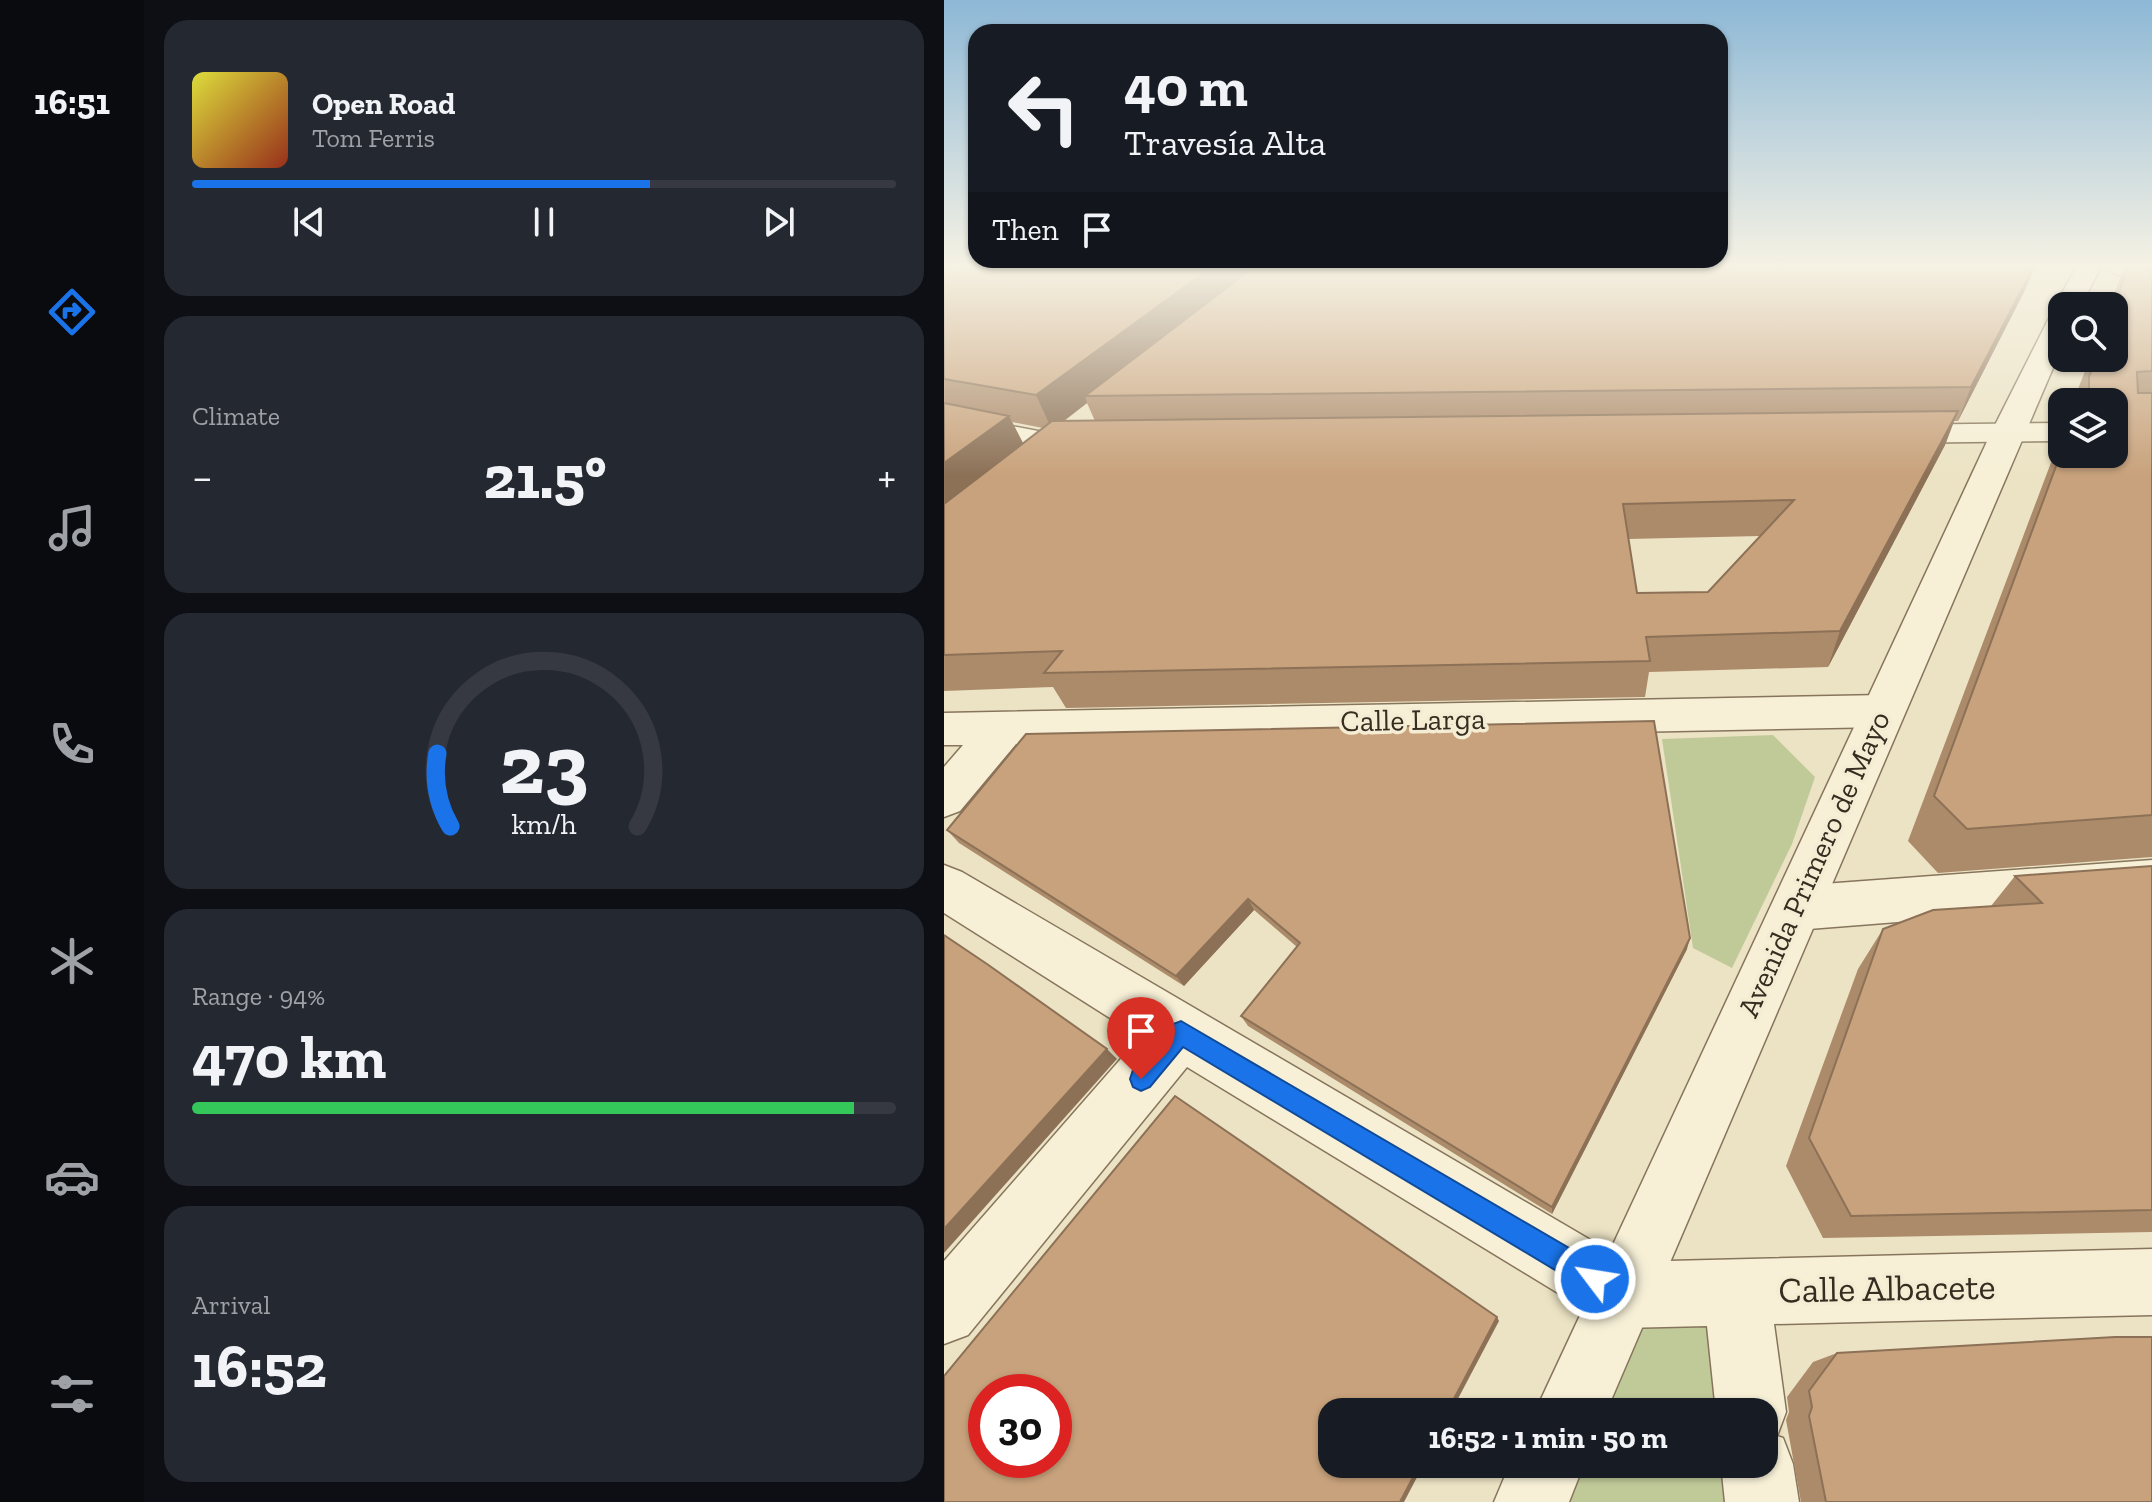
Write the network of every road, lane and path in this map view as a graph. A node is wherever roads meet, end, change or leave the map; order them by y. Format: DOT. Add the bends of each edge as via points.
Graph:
graph roads {
  1 [pos="2048,347"];
  2 [pos="1095,416"];
  3 [pos="944,422"];
  4 [pos="2048,432"];
  5 [pos="2007,433"];
  6 [pos="1854,435"];
  7 [pos="1119,443"];
  8 [pos="1047,454"];
  9 [pos="1883,711"];
  10 [pos="1005,727"];
  11 [pos="944,729"];
  12 [pos="944,798"];
  13 [pos="2152,881"];
  14 [pos="944,887"];
  15 [pos="1796,908"];
  16 [pos="1181,1032"];
  17 [pos="2152,1282"];
  18 [pos="1758,1291"];
  19 [pos="1622,1295"];
  20 [pos="944,1311"];
  21 [pos="1576,1398"];
  22 [pos="1752,1398"];
  23 [pos="1542,1478"];
  24 [pos="1759,1478"];
  25 [pos="1531,1502"];
  26 [pos="1762,1502"];
  1 -- 5 [label="street, Avenida Primero de Mayo"];
  2 -- 8 [label="street"];
  3 -- 8 [label="street"];
  4 -- 5 [label="street"];
  5 -- 6 [label="street"];
  5 -- 9 [label="street, Avenida Primero de Mayo"];
  7 -- 8 [label="street"];
  9 -- 10 [label="street, Calle Larga"];
  9 -- 15 [label="street, Avenida Primero de Mayo"];
  10 -- 11 [label="street, Calle Larga"];
  10 -- 12 [label="street"];
  13 -- 15 [label="street"];
  14 -- 16 [label="street"];
  15 -- 19 [label="street, Avenida Primero de Mayo"];
  16 -- 19 [label="street"];
  16 -- 20 [label="street"];
  17 -- 18 [label="street, Calle Albacete"];
  18 -- 19 [label="street, Calle Albacete"];
  18 -- 22 [label="street"];
  19 -- 21 [label="street, Avenida Primero de Mayo"];
  23 -- 25 [label="street"];
  24 -- 26 [label="street"];
}
